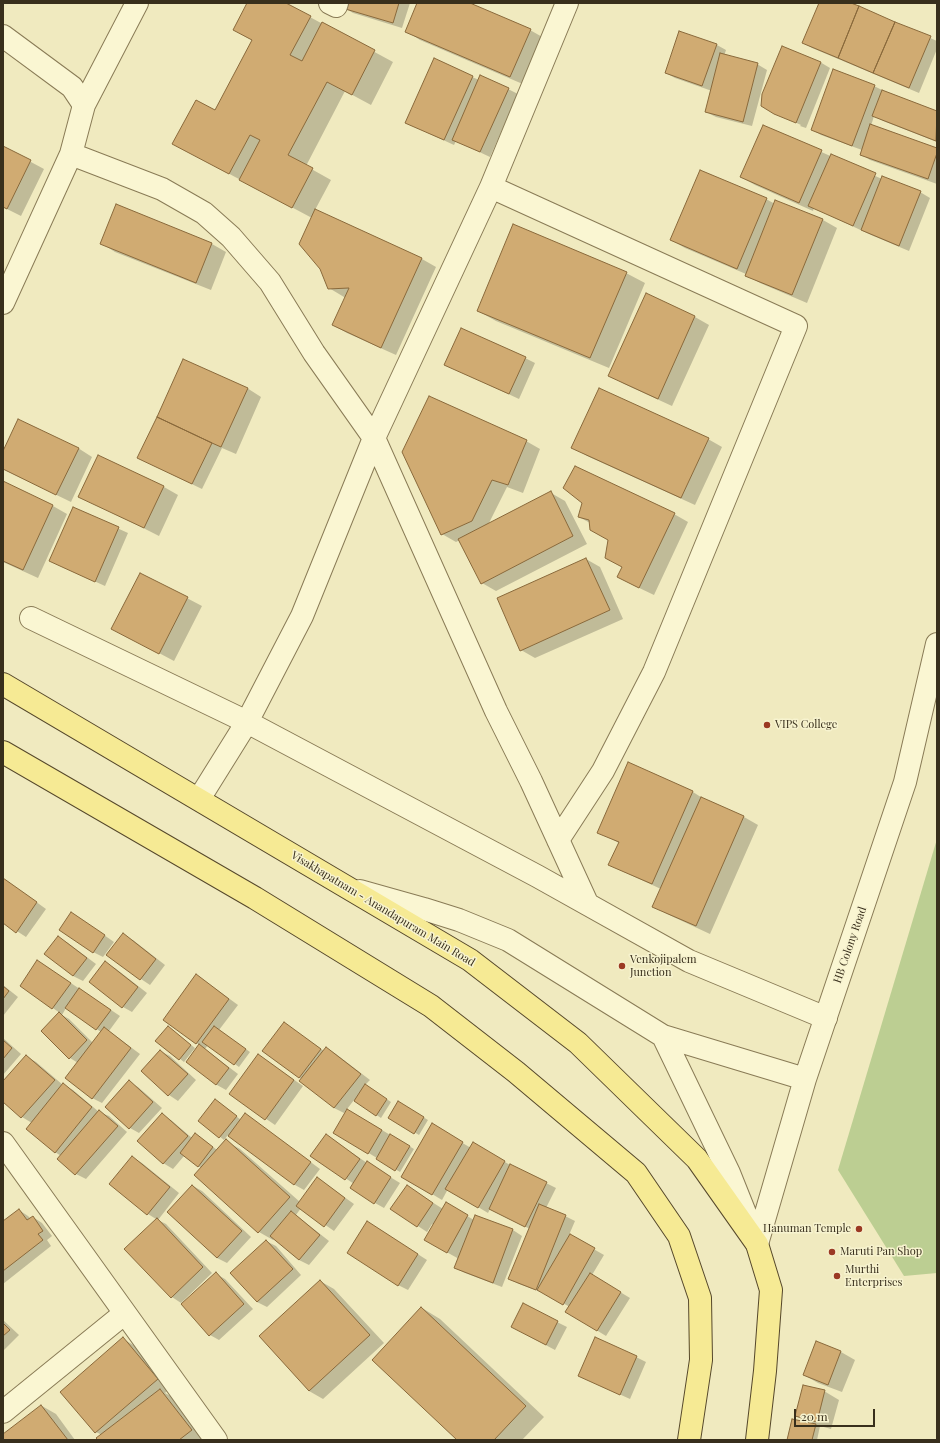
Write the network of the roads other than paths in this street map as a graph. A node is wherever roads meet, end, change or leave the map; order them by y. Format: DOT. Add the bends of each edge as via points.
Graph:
graph roads {
  1 [pos="137,3"];
  2 [pos="330,3"];
  3 [pos="337,3"];
  4 [pos="567,3"];
  5 [pos="3,36"];
  6 [pos="84,105"];
  7 [pos="71,154"];
  8 [pos="491,187"];
  9 [pos="3,303"];
  10 [pos="374,438"];
  11 [pos="31,618"];
  12 [pos="937,644"];
  13 [pos="3,684"];
  14 [pos="247,722"];
  15 [pos="3,752"];
  16 [pos="199,799"];
  17 [pos="558,840"];
  18 [pos="349,888"];
  19 [pos="587,903"];
  20 [pos="826,1018"];
  21 [pos="663,1036"];
  22 [pos="805,1079"];
  23 [pos="3,1143"];
  24 [pos="757,1244"];
  25 [pos="125,1313"];
  26 [pos="3,1412"];
  27 [pos="216,1440"];
  28 [pos="689,1440"];
  29 [pos="757,1440"];
  1 -- 6 [label="street"];
  2 -- 3 [label="street" via="336,6"];
  4 -- 8 [label="street"];
  5 -- 6 [label="street" via="72,87"];
  6 -- 7 [label="street"];
  7 -- 9 [label="street"];
  7 -- 10 [label="street" via="162,189 204,213 230,237 270,282 314,353"];
  8 -- 10 [label="street"];
  8 -- 17 [label="street" via="796,326 654,672 603,771"];
  10 -- 14 [label="street" via="302,616"];
  10 -- 17 [label="street" via="496,711"];
  11 -- 14 [label="street"];
  12 -- 20 [label="street, HB Colony Road" via="905,782"];
  13 -- 16 [label="main road, Visakhapatnam - Anandapuram Main Road"];
  14 -- 16 [label="street"];
  14 -- 19 [label="street"];
  15 -- 28 [label="main road" via="255,898 431,1006 516,1072 636,1174 679,1236 700,1298 701,1360"];
  16 -- 18 [label="main road, Visakhapatnam - Anandapuram Main Road"];
  17 -- 19 [label="street"];
  18 -- 21 [label="street" via="459,920 508,940"];
  18 -- 24 [label="main road, Visakhapatnam - Anandapuram Main Road" via="470,960 578,1043 697,1159"];
  19 -- 20 [label="street" via="689,961"];
  20 -- 22 [label="street, HB Colony Road"];
  21 -- 22 [label="street"];
  21 -- 24 [label="street" via="729,1173"];
  22 -- 24 [label="street, HB Colony Road"];
  23 -- 25 [label="street"];
  24 -- 29 [label="main road, Visakhapatnam - Anandapuram Main Road" via="771,1290"];
  25 -- 26 [label="street"];
  25 -- 27 [label="street"];
}
